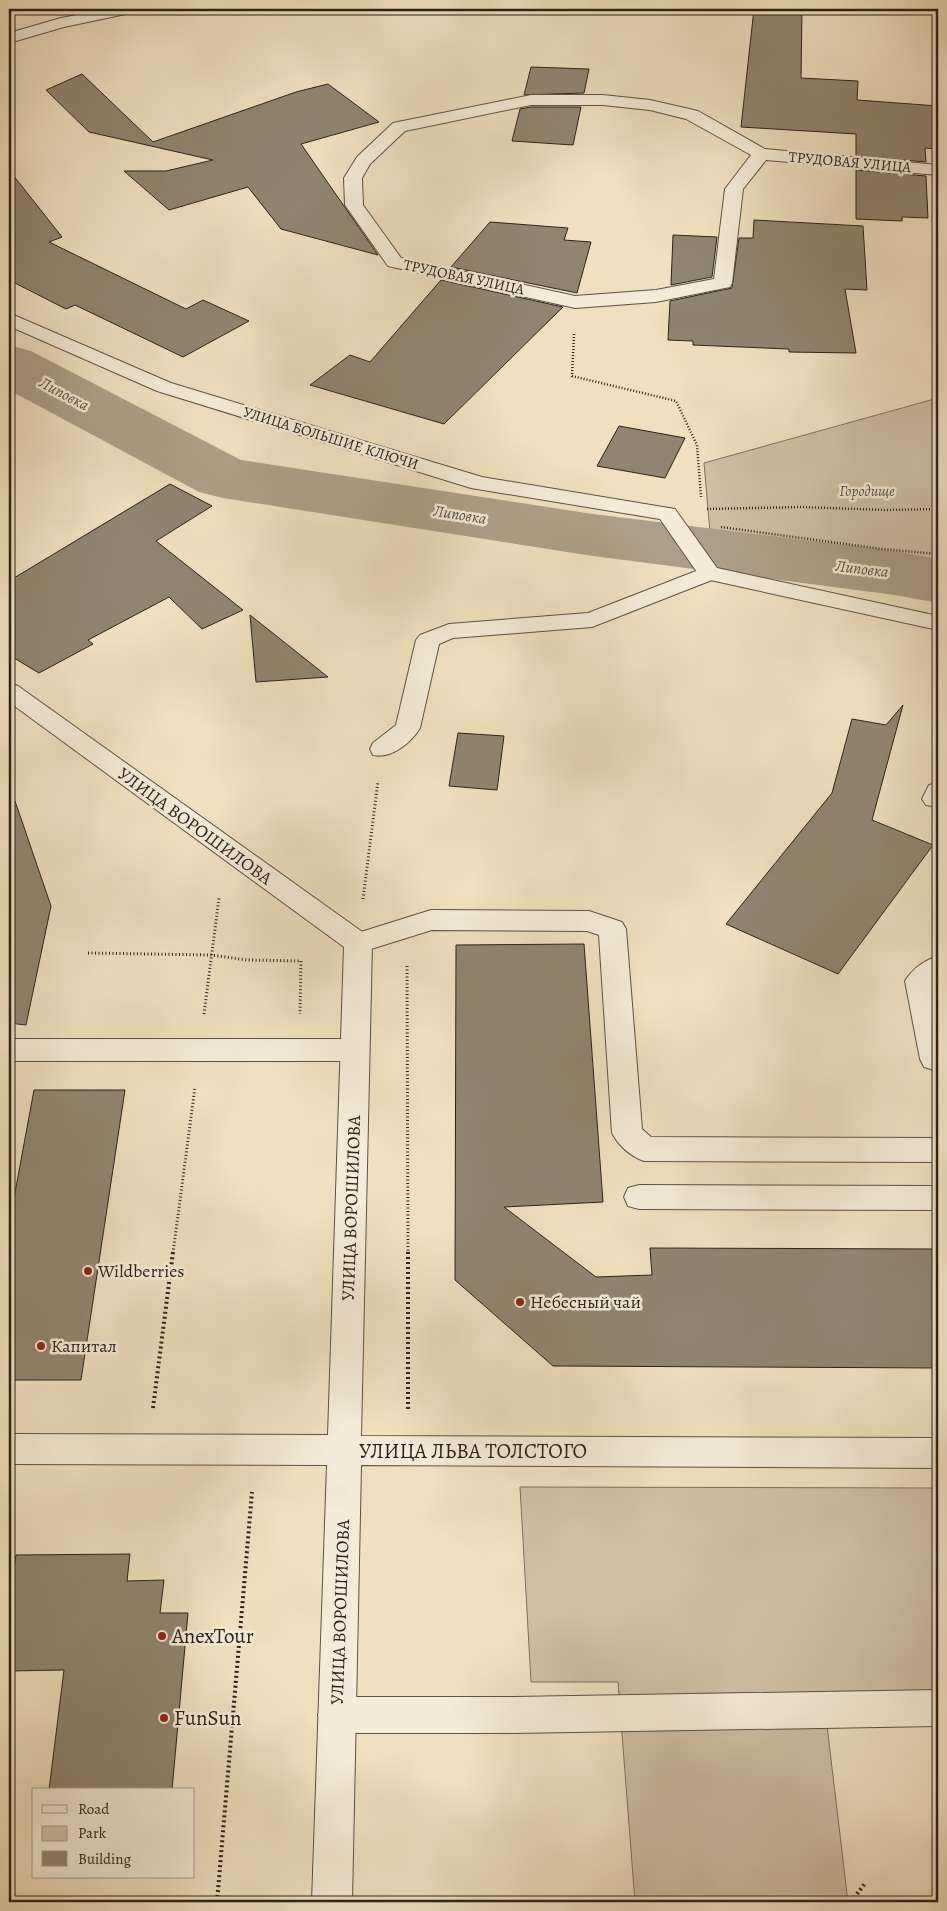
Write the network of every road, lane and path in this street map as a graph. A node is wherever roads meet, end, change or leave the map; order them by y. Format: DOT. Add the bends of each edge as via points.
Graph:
graph roads {
  1 [pos="130,9"];
  2 [pos="9,38"];
  3 [pos="761,154"];
  4 [pos="938,170"];
  5 [pos="575,302"];
  6 [pos="9,319"];
  7 [pos="701,497"];
  8 [pos="700,509"];
  9 [pos="938,510"];
  10 [pos="667,514"];
  11 [pos="938,554"];
  12 [pos="709,573"];
  13 [pos="938,623"];
  14 [pos="9,691"];
  15 [pos="382,749"];
  16 [pos="218,898"];
  17 [pos="406,927"];
  18 [pos="358,943"];
  19 [pos="88,953"];
  20 [pos="211,955"];
  21 [pos="938,966"];
  22 [pos="300,1014"];
  23 [pos="9,1050"];
  24 [pos="200,1050"];
  25 [pos="355,1050"];
  26 [pos="934,1058"];
  27 [pos="938,1150"];
  28 [pos="639,1197"];
  29 [pos="938,1198"];
  30 [pos="153,1408"];
  31 [pos="418,1410"];
  32 [pos="9,1449"];
  33 [pos="345,1450"];
  34 [pos="938,1453"];
  35 [pos="252,1486"];
  36 [pos="938,1708"];
  37 [pos="337,1715"];
  38 [pos="866,1882"];
  39 [pos="216,1902"];
  40 [pos="332,1902"];
  41 [pos="851,1902"];
  1 -- 2 [label="street"];
  3 -- 4 [label="street, ТРУДОВАЯ УЛИЦА"];
  3 -- 5 [label="street, ТРУДОВАЯ УЛИЦА" via="734,189 723,283 656,296"];
  3 -- 5 [label="street, ТРУДОВАЯ УЛИЦА" via="692,115 650,105 603,100 531,100 399,127 363,161 353,178 354,204 395,262"];
  5 -- 7 [label="path" via="572,376 676,401 698,445"];
  6 -- 10 [label="street, УЛИЦА БОЛЬШИЕ КЛЮЧИ" via="164,387 479,483"];
  8 -- 9 [label="path"];
  10 -- 11 [label="path" via="710,525"];
  10 -- 12 [label="street"];
  12 -- 13 [label="street"];
  12 -- 15 [label="street" via="592,620 449,631 428,640 408,728"];
  14 -- 18 [label="street, УЛИЦА ВОРОШИЛОВА"];
  15 -- 18 [label="path"];
  16 -- 20 [label="path"];
  17 -- 18 [label="street"];
  17 -- 27 [label="street" via="431,920 589,920 612,929 626,1133 644,1148"];
  17 -- 31 [label="path" via="408,1410"];
  18 -- 25 [label="street, УЛИЦА ВОРОШИЛОВА"];
  19 -- 20 [label="path"];
  20 -- 22 [label="path" via="247,960 301,961"];
  20 -- 24 [label="path"];
  21 -- 26 [label="street" via="918,981"];
  23 -- 24 [label="street"];
  24 -- 25 [label="street"];
  24 -- 30 [label="path"];
  25 -- 33 [label="street, УЛИЦА ВОРОШИЛОВА"];
  28 -- 29 [label="street"];
  32 -- 33 [label="street, УЛИЦА ЛЬВА ТОЛСТОГО"];
  33 -- 34 [label="street, УЛИЦА ЛЬВА ТОЛСТОГО"];
  33 -- 37 [label="street, УЛИЦА ВОРОШИЛОВА"];
  35 -- 39 [label="path"];
  36 -- 37 [label="street"];
  37 -- 40 [label="street, УЛИЦА ВОРОШИЛОВА"];
  38 -- 41 [label="path"];
}
